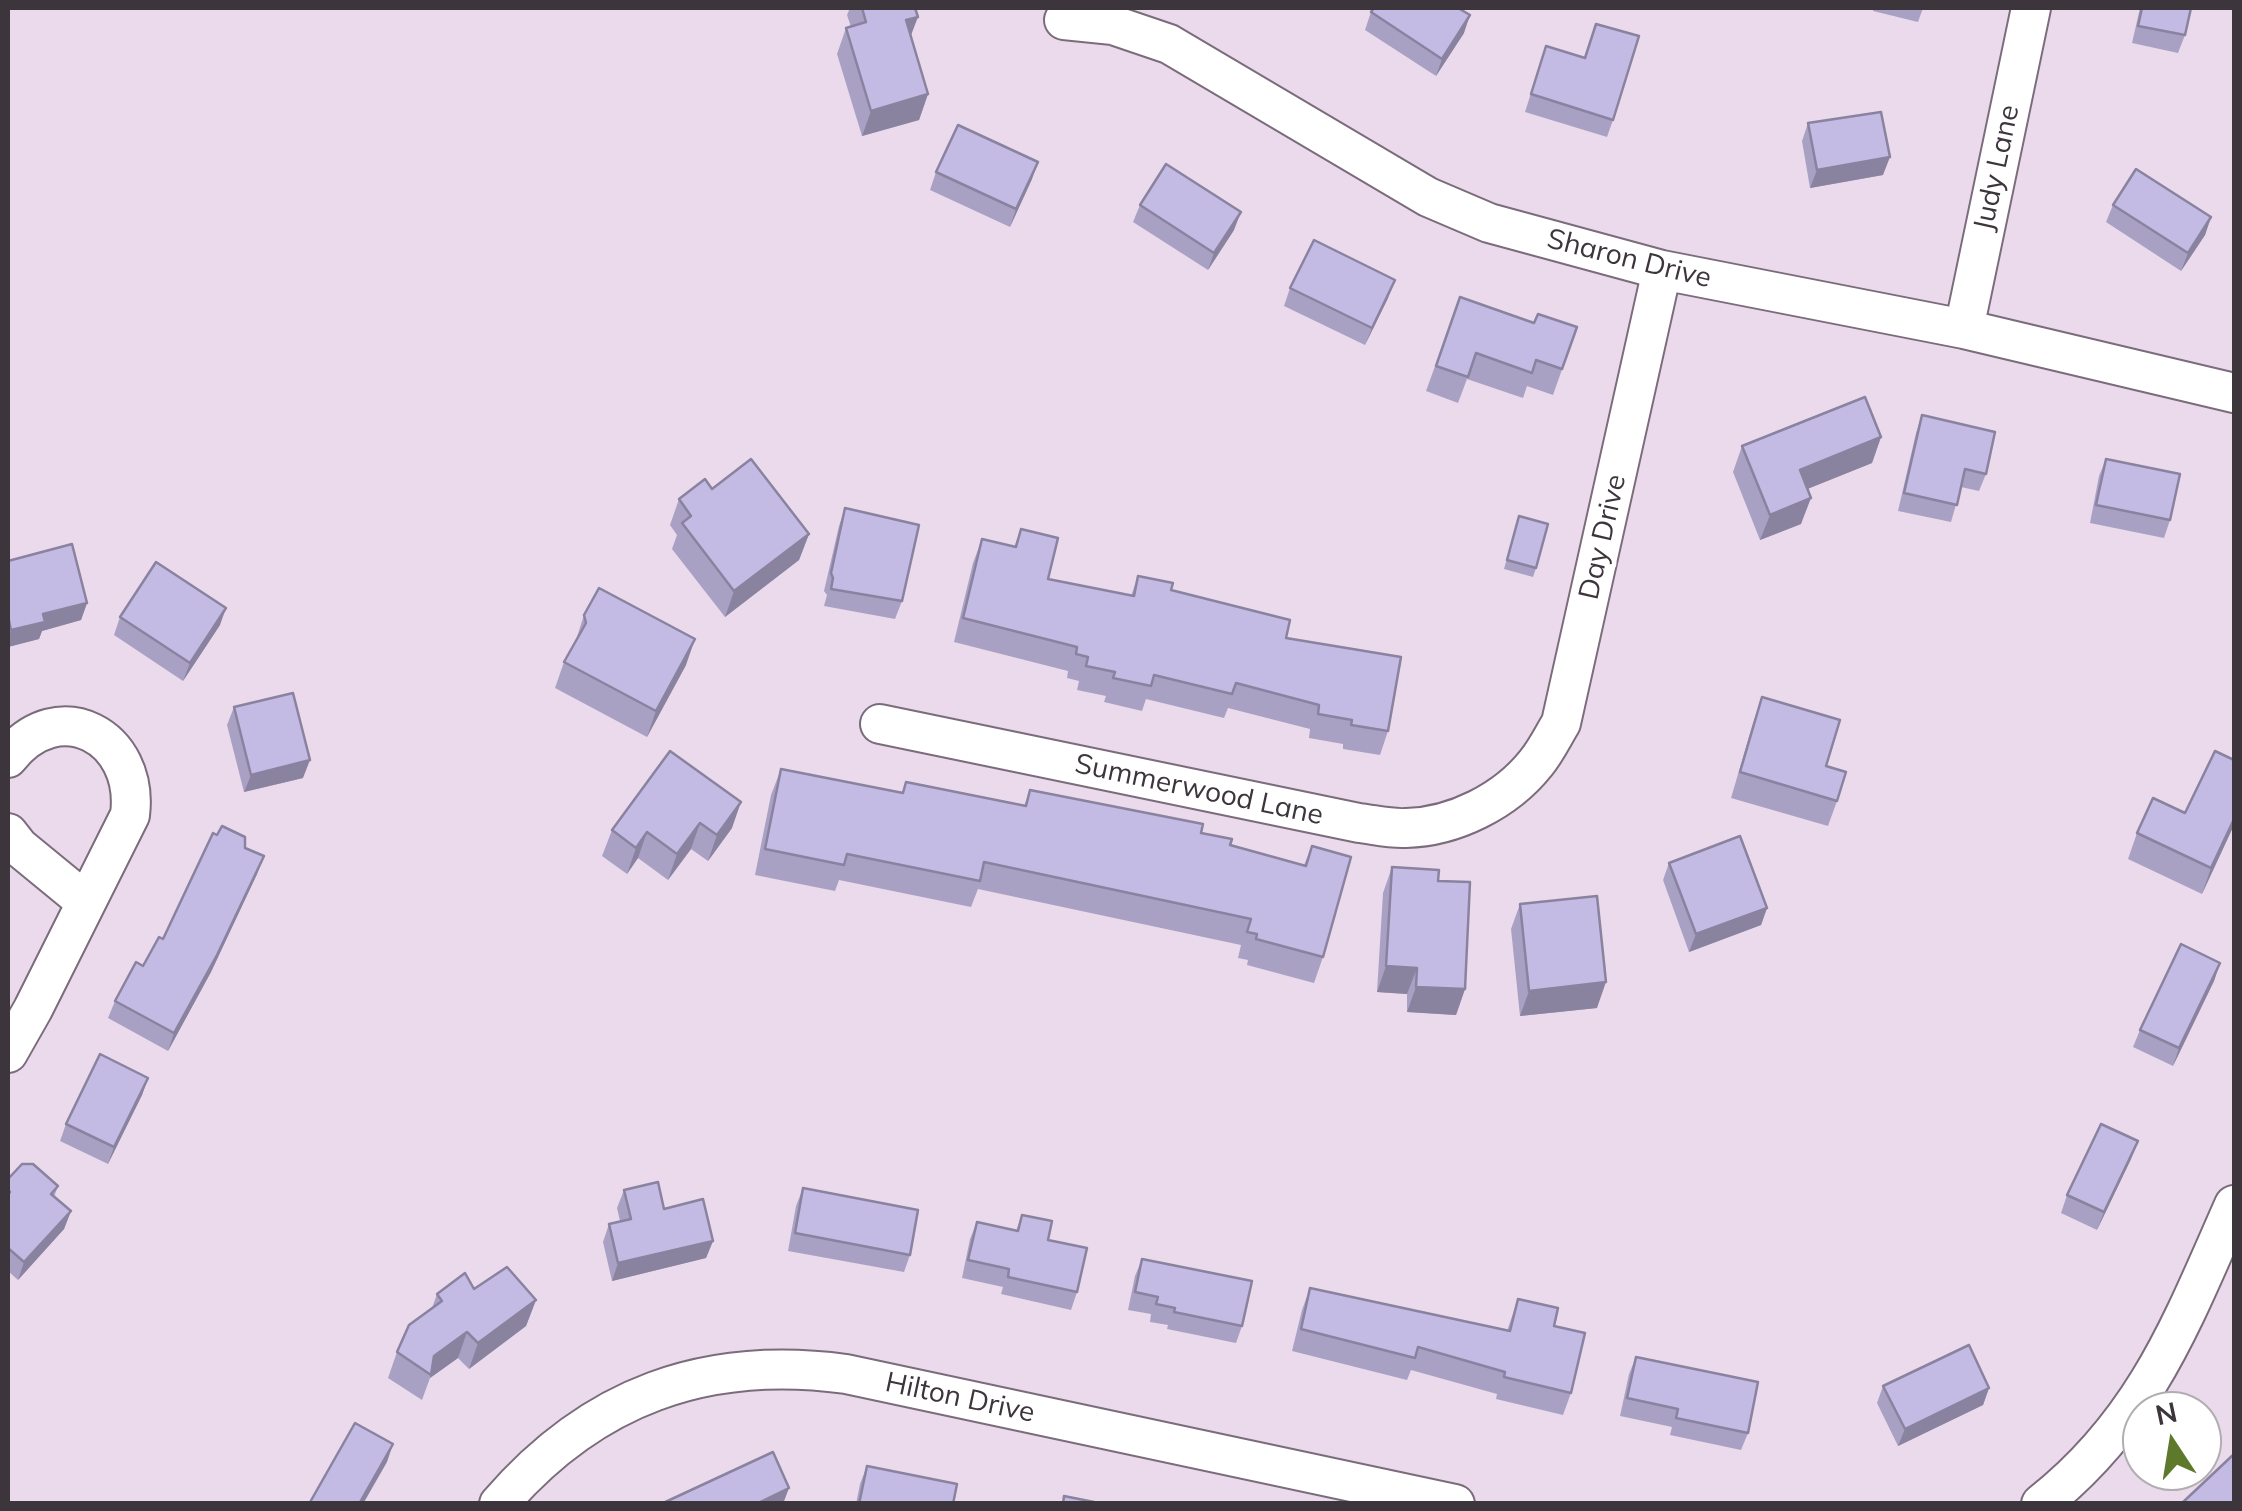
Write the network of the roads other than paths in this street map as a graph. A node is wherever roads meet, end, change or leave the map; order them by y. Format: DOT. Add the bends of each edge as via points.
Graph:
graph roads {
  1 [pos="2031,8"];
  2 [pos="1064,20"];
  3 [pos="1662,270"];
  4 [pos="1964,329"];
  5 [pos="2234,393"];
  6 [pos="880,724"];
  7 [pos="8,758"];
  8 [pos="1510,788"];
  9 [pos="8,833"];
  10 [pos="86,902"];
  11 [pos="8,1053"];
  12 [pos="2234,1204"];
  13 [pos="499,1504"];
  14 [pos="1455,1504"];
  15 [pos="2041,1504"];
  1 -- 4 [label="street, Judy Lane"];
  2 -- 3 [label="street, Sharon Drive" via="1113,25 1169,44 1428,196 1489,222"];
  3 -- 4 [label="street, Sharon Drive"];
  3 -- 8 [label="street, Day Drive" via="1561,723 1536,764"];
  4 -- 5 [label="street, Sharon Drive"];
  6 -- 8 [label="street, Summerwood Lane" via="1405,828 1444,824"];
  7 -- 10 [label="street" via="36,733 80,728 101,737 128,771 130,815"];
  9 -- 10 [label="street"];
  10 -- 11 [label="street"];
  12 -- 15 [label="street" via="2141,1398 2106,1444"];
  13 -- 14 [label="street, Hilton Drive" via="572,1433 634,1399 693,1378 796,1368"];
}
